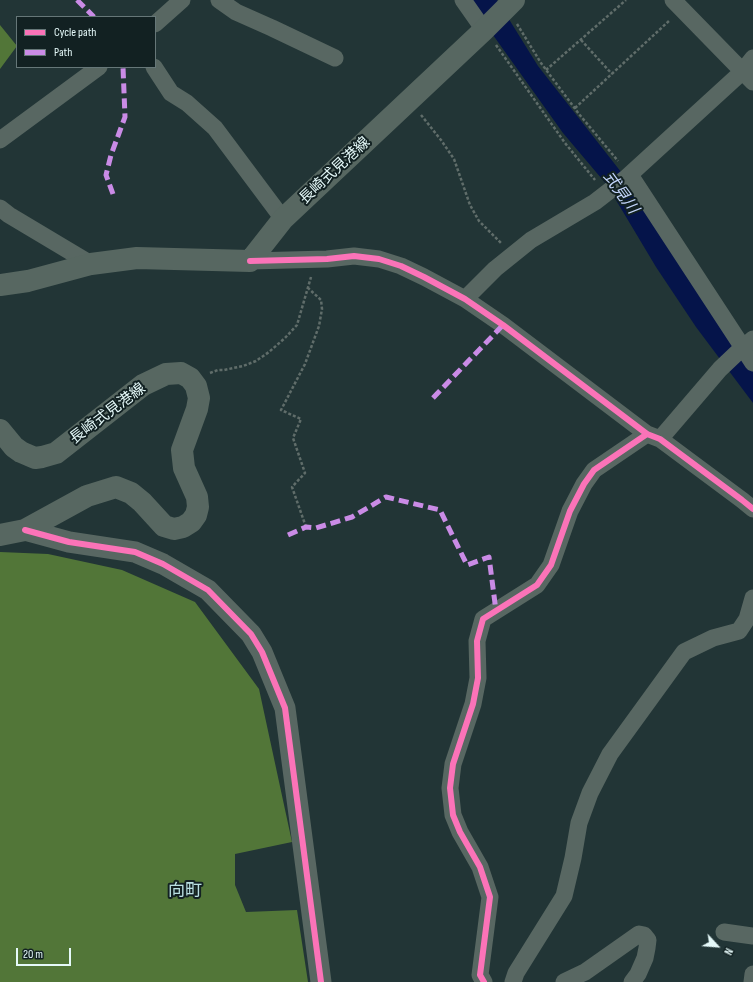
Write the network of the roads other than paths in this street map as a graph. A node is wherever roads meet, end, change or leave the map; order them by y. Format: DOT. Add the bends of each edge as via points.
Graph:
graph roads {
  1 [pos="182,0"];
  2 [pos="219,0"];
  3 [pos="463,0"];
  4 [pos="678,4"];
  5 [pos="508,6"];
  6 [pos="156,23"];
  7 [pos="485,29"];
  8 [pos="335,58"];
  9 [pos="753,58"];
  10 [pos="98,68"];
  11 [pos="155,68"];
  12 [pos="747,77"];
  13 [pos="0,140"];
  14 [pos="628,177"];
  15 [pos="0,208"];
  16 [pos="282,219"];
  17 [pos="250,261"];
  18 [pos="92,264"];
  19 [pos="0,285"];
  20 [pos="465,299"];
  21 [pos="745,346"];
  22 [pos="753,363"];
  23 [pos="0,430"];
  24 [pos="653,436"];
  25 [pos="753,509"];
  26 [pos="25,530"];
  27 [pos="0,535"];
  28 [pos="753,598"];
  29 [pos="724,932"];
  30 [pos="753,936"];
  31 [pos="753,974"];
  32 [pos="321,982"];
  33 [pos="484,982"];
  34 [pos="513,982"];
  35 [pos="564,982"];
  36 [pos="632,982"];
  37 [pos="752,982"];
  1 -- 6 [label="street"];
  2 -- 8 [label="street" via="236,12"];
  3 -- 7 [label="street"];
  4 -- 12 [label="street"];
  5 -- 7 [label="main road, 長崎式見港線"];
  7 -- 16 [label="main road, 長崎式見港線"];
  9 -- 12 [label="street"];
  10 -- 13 [label="street"];
  11 -- 16 [label="street" via="171,92 215,128"];
  12 -- 14 [label="street"];
  14 -- 20 [label="street" via="575,215 531,240 495,269"];
  14 -- 21 [label="street"];
  15 -- 18 [label="street"];
  16 -- 17 [label="main road, 長崎式見港線"];
  17 -- 18 [label="main road" via="137,258"];
  17 -- 20 [label="street" via="354,256 379,259 402,266"];
  18 -- 19 [label="main road" via="28,281"];
  20 -- 24 [label="street"];
  21 -- 22 [label="street"];
  21 -- 24 [label="street"];
  23 -- 26 [label="main road, 長崎式見港線" via="21,452 35,458 42,457 56,453 143,385 166,374 181,373 190,378 196,386 199,398 197,409 182,450 184,468 197,497 198,507 191,522 174,529 164,526 131,493 116,487 87,496"];
  24 -- 25 [label="street"];
  24 -- 33 [label="street" via="594,470 570,511 551,565 537,585 483,619 477,641 478,678 473,704 453,764 450,788 453,815 480,867 490,897 480,975"];
  26 -- 27 [label="main road"];
  26 -- 32 [label="street" via="69,542 135,552 163,564 208,590 251,634 262,652 285,708"];
  28 -- 34 [label="street" via="747,619 739,631 713,638 684,652 610,754 578,823 564,896 516,973"];
  29 -- 30 [label="street"];
  31 -- 37 [label="street"];
  35 -- 36 [label="street" via="585,972 639,934 644,935 648,940 645,958"];
}
